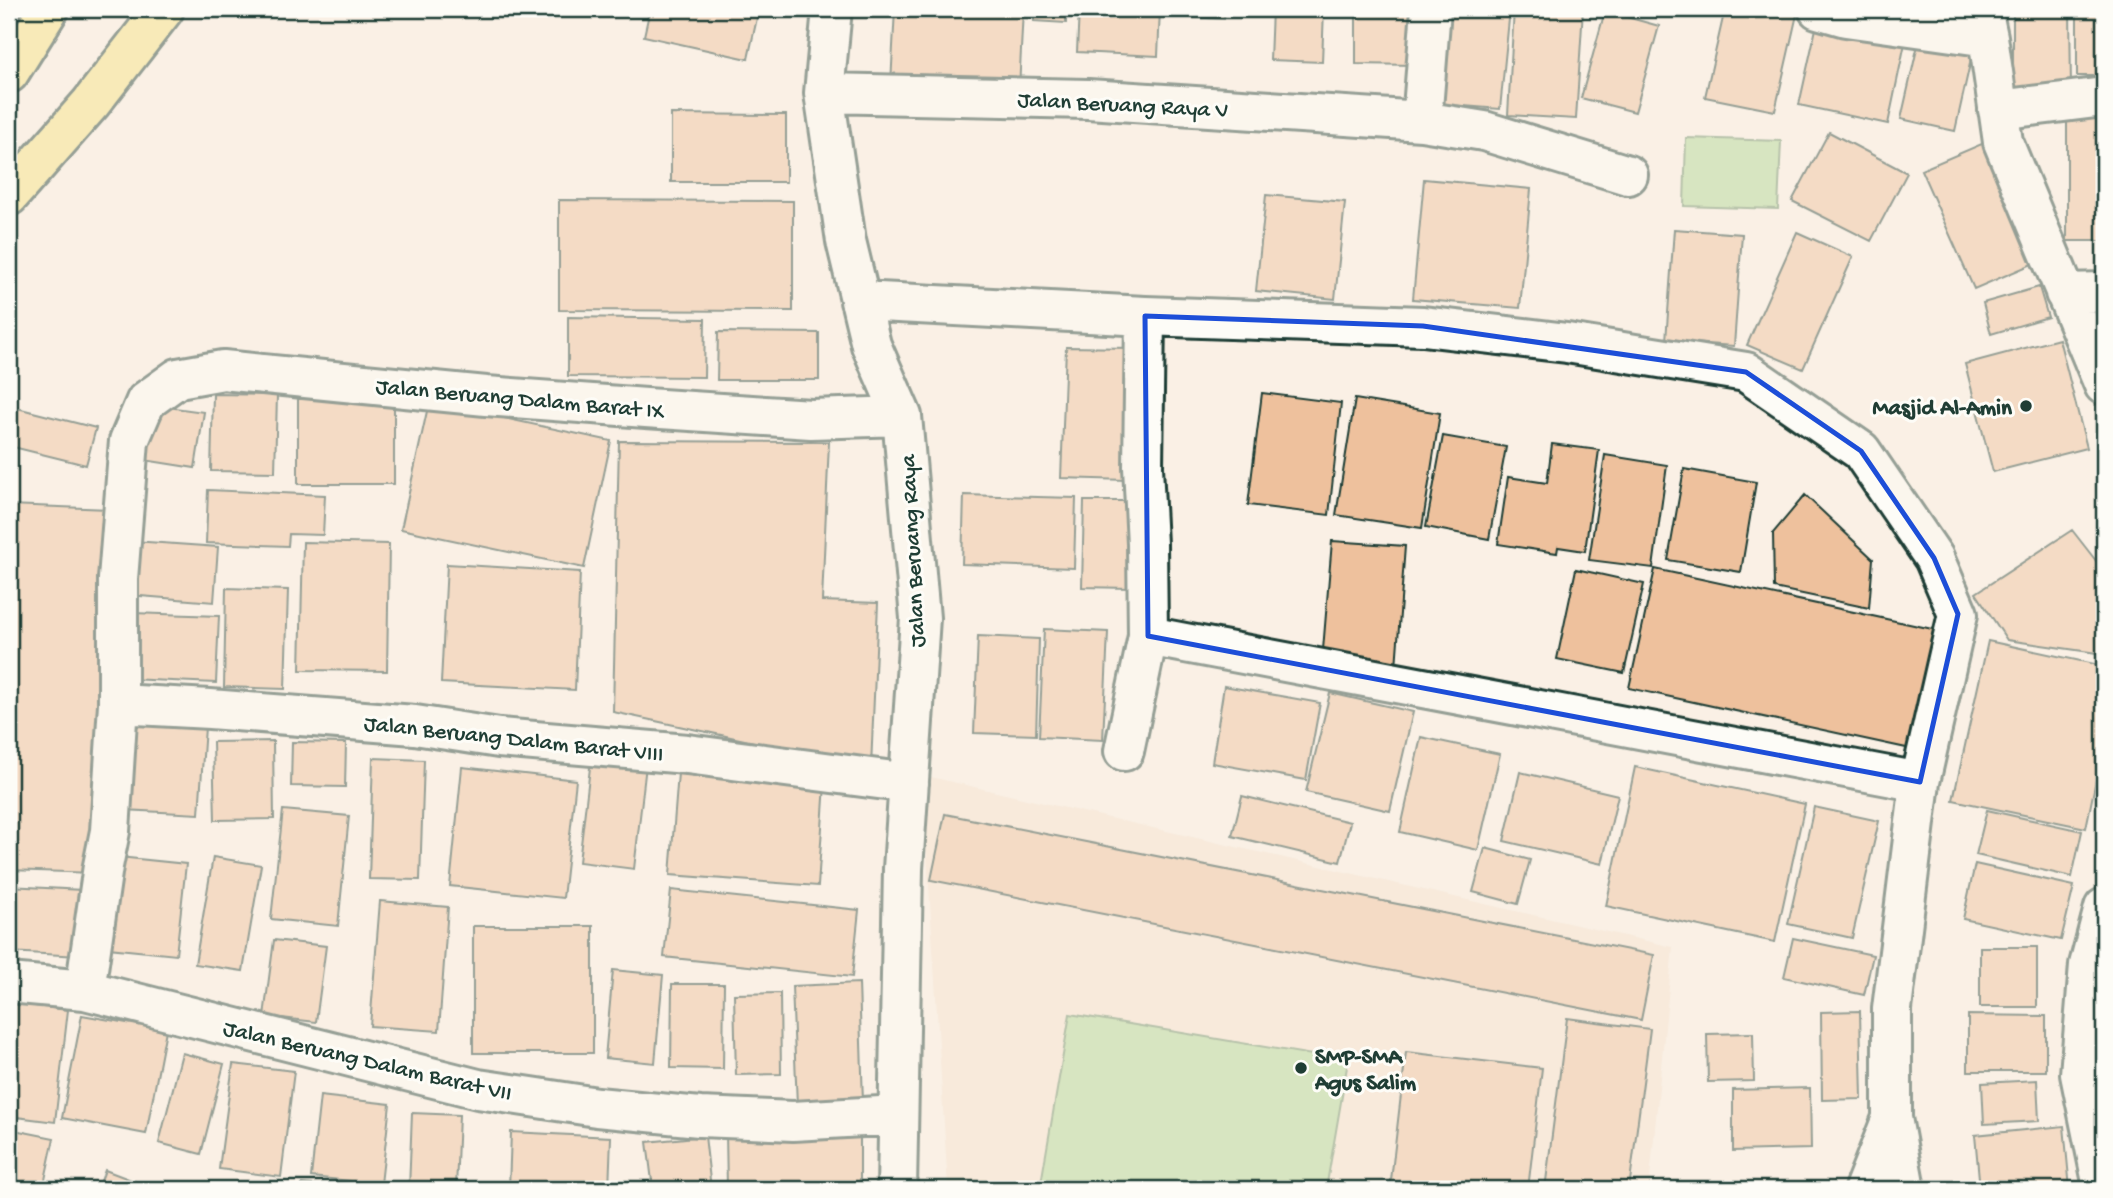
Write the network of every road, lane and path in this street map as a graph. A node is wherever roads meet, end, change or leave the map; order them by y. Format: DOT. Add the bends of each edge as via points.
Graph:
graph roads {
  1 [pos="49,9"];
  2 [pos="164,9"];
  3 [pos="832,9"];
  4 [pos="1431,9"];
  5 [pos="1818,9"];
  6 [pos="1985,23"];
  7 [pos="9,73"];
  8 [pos="824,93"];
  9 [pos="2104,97"];
  10 [pos="1998,110"];
  11 [pos="1422,121"];
  12 [pos="1628,175"];
  13 [pos="9,196"];
  14 [pos="2104,292"];
  15 [pos="2065,293"];
  16 [pos="860,301"];
  17 [pos="1146,316"];
  18 [pos="2104,384"];
  19 [pos="902,415"];
  20 [pos="1148,636"];
  21 [pos="118,704"];
  22 [pos="1124,751"];
  23 [pos="1920,782"];
  24 [pos="909,783"];
  25 [pos="2104,908"];
  26 [pos="9,983"];
  27 [pos="85,990"];
  28 [pos="898,1115"];
  29 [pos="1892,1118"];
  30 [pos="2104,1185"];
  31 [pos="897,1189"];
  32 [pos="1864,1189"];
  33 [pos="1905,1189"];
  1 -- 7 [label="highway"];
  2 -- 13 [label="highway" via="91,103"];
  3 -- 8 [label="street, Jalan Beruang Raya"];
  4 -- 11 [label="street"];
  5 -- 6 [label="street" via="1846,17"];
  6 -- 10 [label="street"];
  8 -- 11 [label="street, Jalan Beruang Raya V" via="1088,99"];
  8 -- 16 [label="street, Jalan Beruang Raya" via="846,241"];
  9 -- 10 [label="street"];
  10 -- 15 [label="street" via="2003,142"];
  11 -- 12 [label="street, Jalan Beruang Raya V" via="1484,131"];
  14 -- 15 [label="street"];
  15 -- 18 [label="street"];
  16 -- 17 [label="street"];
  16 -- 19 [label="street, Jalan Beruang Raya" via="871,345"];
  17 -- 20 [label="street" via="1143,467"];
  17 -- 23 [label="street" via="1423,326 1746,372 1861,451 1934,558 1958,614"];
  19 -- 21 [label="street, Jalan Beruang Dalam Barat IX" via="811,419 688,411 223,370 178,378 146,401 129,441 118,579"];
  19 -- 24 [label="street, Jalan Beruang Raya" via="920,618"];
  20 -- 22 [label="street"];
  20 -- 23 [label="street"];
  21 -- 24 [label="street, Jalan Beruang Dalam Barat VIII" via="415,725"];
  21 -- 27 [label="street" via="110,831"];
  23 -- 29 [label="street" via="1892,1009"];
  24 -- 28 [label="street, Jalan Beruang Raya"];
  25 -- 30 [label="street" via="2089,965 2080,1074"];
  26 -- 27 [label="street, Jalan Beruang Dalam Barat VII"];
  27 -- 28 [label="street, Jalan Beruang Dalam Barat VII" via="478,1089 700,1117 793,1121"];
  28 -- 31 [label="street, Jalan Beruang Raya"];
  29 -- 32 [label="street"];
  29 -- 33 [label="street"];
}
